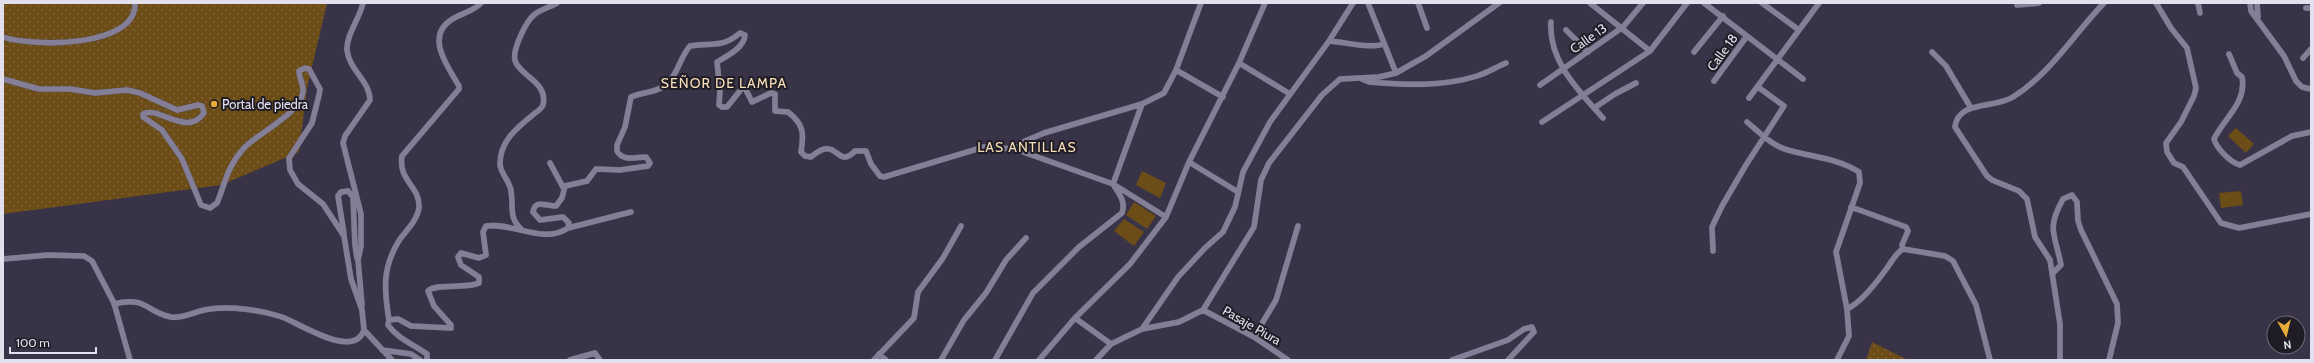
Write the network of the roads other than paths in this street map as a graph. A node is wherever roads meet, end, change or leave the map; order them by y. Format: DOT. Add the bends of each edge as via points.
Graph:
graph roads {
  1 [pos="135,3"];
  2 [pos="363,3"];
  3 [pos="481,3"];
  4 [pos="557,3"];
  5 [pos="1201,3"];
  6 [pos="1265,3"];
  7 [pos="1353,3"];
  8 [pos="1368,3"];
  9 [pos="1418,3"];
  10 [pos="1500,3"];
  11 [pos="1590,3"];
  12 [pos="1643,3"];
  13 [pos="1687,3"];
  14 [pos="1704,3"];
  15 [pos="1762,3"];
  16 [pos="1819,3"];
  17 [pos="2039,3"];
  18 [pos="2104,3"];
  19 [pos="2156,3"];
  20 [pos="2198,3"];
  21 [pos="2250,3"];
  22 [pos="2257,3"];
  23 [pos="2017,5"];
  24 [pos="2200,13"];
  25 [pos="1723,16"];
  26 [pos="2258,17"];
  27 [pos="1551,22"];
  28 [pos="1623,27"];
  29 [pos="1427,28"];
  30 [pos="1566,30"];
  31 [pos="1800,30"];
  32 [pos="1747,36"];
  33 [pos="3,37"];
  34 [pos="1329,41"];
  35 [pos="1384,44"];
  36 [pos="2311,49"];
  37 [pos="1650,51"];
  38 [pos="1588,52"];
  39 [pos="1694,52"];
  40 [pos="1932,52"];
  41 [pos="2229,54"];
  42 [pos="2303,58"];
  43 [pos="1778,60"];
  44 [pos="1239,63"];
  45 [pos="1506,63"];
  46 [pos="1563,68"];
  47 [pos="1176,70"];
  48 [pos="1396,73"];
  49 [pos="1360,78"];
  50 [pos="3,79"];
  51 [pos="1803,79"];
  52 [pos="1714,81"];
  53 [pos="1636,83"];
  54 [pos="1540,85"];
  55 [pos="1758,87"];
  56 [pos="2311,89"];
  57 [pos="1290,94"];
  58 [pos="1583,95"];
  59 [pos="1223,97"];
  60 [pos="1750,98"];
  61 [pos="1142,104"];
  62 [pos="1594,108"];
  63 [pos="1971,108"];
  64 [pos="1603,118"];
  65 [pos="1542,122"];
  66 [pos="1747,122"];
  67 [pos="2309,133"];
  68 [pos="1764,137"];
  69 [pos="1015,149"];
  70 [pos="1189,162"];
  71 [pos="550,163"];
  72 [pos="1113,184"];
  73 [pos="564,189"];
  74 [pos="1238,192"];
  75 [pos="1851,207"];
  76 [pos="631,212"];
  77 [pos="2311,214"];
  78 [pos="1166,217"];
  79 [pos="961,226"];
  80 [pos="1298,226"];
  81 [pos="568,228"];
  82 [pos="522,230"];
  83 [pos="344,236"];
  84 [pos="1026,238"];
  85 [pos="1903,249"];
  86 [pos="1712,251"];
  87 [pos="3,259"];
  88 [pos="358,260"];
  89 [pos="2052,274"];
  90 [pos="114,304"];
  91 [pos="1847,308"];
  92 [pos="362,310"];
  93 [pos="1203,310"];
  94 [pos="1075,318"];
  95 [pos="389,320"];
  96 [pos="1142,329"];
  97 [pos="364,330"];
  98 [pos="1254,337"];
  99 [pos="1111,344"];
  100 [pos="382,350"];
  101 [pos="879,354"];
  102 [pos="130,360"];
  103 [pos="392,360"];
  104 [pos="420,360"];
  105 [pos="428,360"];
  106 [pos="570,360"];
  107 [pos="600,360"];
  108 [pos="874,360"];
  109 [pos="886,360"];
  110 [pos="941,360"];
  111 [pos="995,360"];
  112 [pos="1039,360"];
  113 [pos="1096,360"];
  114 [pos="1288,360"];
  115 [pos="1452,360"];
  116 [pos="1508,360"];
  117 [pos="1837,360"];
  118 [pos="1990,360"];
  119 [pos="2060,360"];
  120 [pos="2109,360"];
  1 -- 33 [label="street" via="134,17 127,24 112,32 75,43 24,42"];
  2 -- 88 [label="street" via="347,48 350,64 369,90 370,100 345,136 343,143 361,214 361,246"];
  3 -- 95 [label="street" via="451,20 441,32 441,53 460,86 402,156 402,172 416,193 418,208 416,216 397,244 385,276"];
  4 -- 82 [label="street" via="532,16 520,36 515,55 516,64 535,80 543,98 540,109 509,135 501,156 500,167 511,189 512,218"];
  5 -- 47 [label="street"];
  6 -- 44 [label="street"];
  7 -- 34 [label="street"];
  8 -- 35 [label="street"];
  9 -- 29 [label="street"];
  10 -- 48 [label="street" via="1426,56"];
  11 -- 28 [label="street"];
  12 -- 28 [label="street, Calle 13"];
  13 -- 37 [label="street"];
  14 -- 25 [label="street"];
  15 -- 31 [label="street"];
  16 -- 31 [label="street"];
  17 -- 23 [label="street"];
  18 -- 63 [label="street" via="2051,65 2028,85 1998,104"];
  19 -- 77 [label="street" via="2171,28 2188,48 2196,88 2181,122 2166,143 2167,152 2174,163 2183,168 2215,218 2226,226 2239,228"];
  20 -- 24 [label="street"];
  21 -- 26 [label="street" via="2251,11"];
  22 -- 26 [label="street"];
  25 -- 32 [label="street"];
  25 -- 39 [label="street"];
  26 -- 56 [label="street" via="2284,56 2296,81 2302,87"];
  27 -- 46 [label="street" via="1553,48"];
  28 -- 37 [label="street" via="1639,44"];
  28 -- 38 [label="street, Calle 13"];
  30 -- 38 [label="street"];
  31 -- 43 [label="street"];
  32 -- 43 [label="street"];
  32 -- 52 [label="street, Calle 18"];
  34 -- 35 [label="street" via="1370,47"];
  34 -- 57 [label="street"];
  35 -- 48 [label="street"];
  36 -- 42 [label="street"];
  37 -- 58 [label="street"];
  38 -- 46 [label="street, Calle 13"];
  40 -- 63 [label="street" via="1946,66"];
  41 -- 67 [label="street" via="2242,77 2243,89 2230,117 2214,139 2215,144 2233,163 2240,166 2292,136"];
  43 -- 51 [label="street"];
  43 -- 55 [label="street"];
  44 -- 57 [label="street"];
  44 -- 59 [label="street"];
  45 -- 49 [label="street" via="1477,76 1416,86 1369,82"];
  46 -- 54 [label="street, Calle 13"];
  46 -- 58 [label="street"];
  47 -- 59 [label="street"];
  47 -- 61 [label="street" via="1164,93"];
  48 -- 49 [label="street"];
  49 -- 93 [label="street" via="1336,81 1306,113 1269,163 1261,180 1254,227"];
  50 -- 83 [label="street" via="39,89 70,89 95,93 127,90 140,93 177,110 202,106 204,113 195,120 184,122 150,112 143,114 143,117 162,130 182,159 201,205 210,208 218,203 225,177 244,148 273,127 298,102 303,90 299,71 310,69 320,89 319,95 312,123 288,164 298,184 323,204"];
  53 -- 62 [label="street"];
  55 -- 60 [label="street"];
  55 -- 68 [label="street" via="1784,106"];
  57 -- 74 [label="street" via="1254,150 1243,172"];
  58 -- 62 [label="street"];
  58 -- 65 [label="street"];
  59 -- 70 [label="street"];
  61 -- 69 [label="street" via="1044,134 1025,141"];
  61 -- 72 [label="street"];
  62 -- 64 [label="street"];
  63 -- 89 [label="street" via="1956,120 1955,127 1987,176 2027,199 2035,237 2050,260"];
  66 -- 68 [label="street"];
  68 -- 75 [label="street" via="1786,150 1823,158 1859,172 1860,183"];
  68 -- 86 [label="street" via="1712,227"];
  69 -- 72 [label="street"];
  69 -- 73 [label="street" via="984,147 884,176 880,176 871,164 866,150 855,151 845,158 826,148 811,157 805,156 801,152 803,131 793,115 775,111 775,94 771,93 752,102 743,87 727,107 719,105 720,91 716,65 734,52 744,40 745,35 740,33 730,42 690,46 666,84 631,97 617,151 623,157 646,157 650,163 648,166 620,170 596,169 587,181 569,184"];
  70 -- 74 [label="street"];
  70 -- 78 [label="street"];
  71 -- 73 [label="street"];
  72 -- 78 [label="street"];
  72 -- 111 [label="street" via="1124,206 1122,213 1079,247 1034,293"];
  73 -- 81 [label="street" via="556,206 537,204 533,212 540,220 548,221 563,217 570,223"];
  74 -- 96 [label="street" via="1235,207 1223,232 1178,278"];
  75 -- 85 [label="street" via="1906,227 1908,232 1902,245"];
  75 -- 91 [label="street" via="1836,252"];
  76 -- 81 [label="street"];
  78 -- 94 [label="street" via="1130,264"];
  79 -- 101 [label="street" via="943,258 918,292 914,318"];
  80 -- 98 [label="street" via="1276,300"];
  81 -- 82 [label="street" via="544,235"];
  82 -- 95 [label="street" via="486,226 483,232 485,256 479,258 461,253 458,257 461,265 479,277 479,283 453,287 434,286 429,290 431,301 451,324 451,328 411,326 398,319"];
  83 -- 88 [label="street" via="338,196 348,191 352,197"];
  83 -- 92 [label="street" via="351,279"];
  84 -- 110 [label="street" via="1006,260 986,293 964,320"];
  85 -- 91 [label="street" via="1855,305"];
  85 -- 118 [label="street" via="1945,256 1953,261 1976,305"];
  87 -- 90 [label="street" via="33,255 84,256 97,267"];
  88 -- 92 [label="street"];
  89 -- 119 [label="street" via="2060,324"];
  89 -- 120 [label="street" via="2061,265 2052,233 2055,213 2063,199 2072,196 2078,202 2078,221 2081,230 2117,304 2118,323"];
  90 -- 97 [label="street" via="134,301 171,316 218,308 269,314 282,317 320,335 350,342 362,337"];
  90 -- 102 [label="street"];
  91 -- 117 [label="street" via="1849,336"];
  92 -- 97 [label="street"];
  93 -- 96 [label="street" via="1179,322"];
  93 -- 98 [label="street, Pasaje Piura"];
  94 -- 99 [label="street"];
  94 -- 112 [label="street"];
  95 -- 105 [label="street" via="388,325 391,329 400,338 426,354"];
  96 -- 99 [label="street"];
  97 -- 100 [label="street"];
  98 -- 114 [label="street, Pasaje Piura"];
  99 -- 113 [label="street"];
  100 -- 103 [label="street"];
  100 -- 104 [label="street" via="411,354"];
  101 -- 108 [label="street"];
  101 -- 109 [label="street"];
  106 -- 107 [label="street" via="595,354"];
  115 -- 116 [label="street" via="1508,340 1524,329 1532,327 1534,332"];
}
